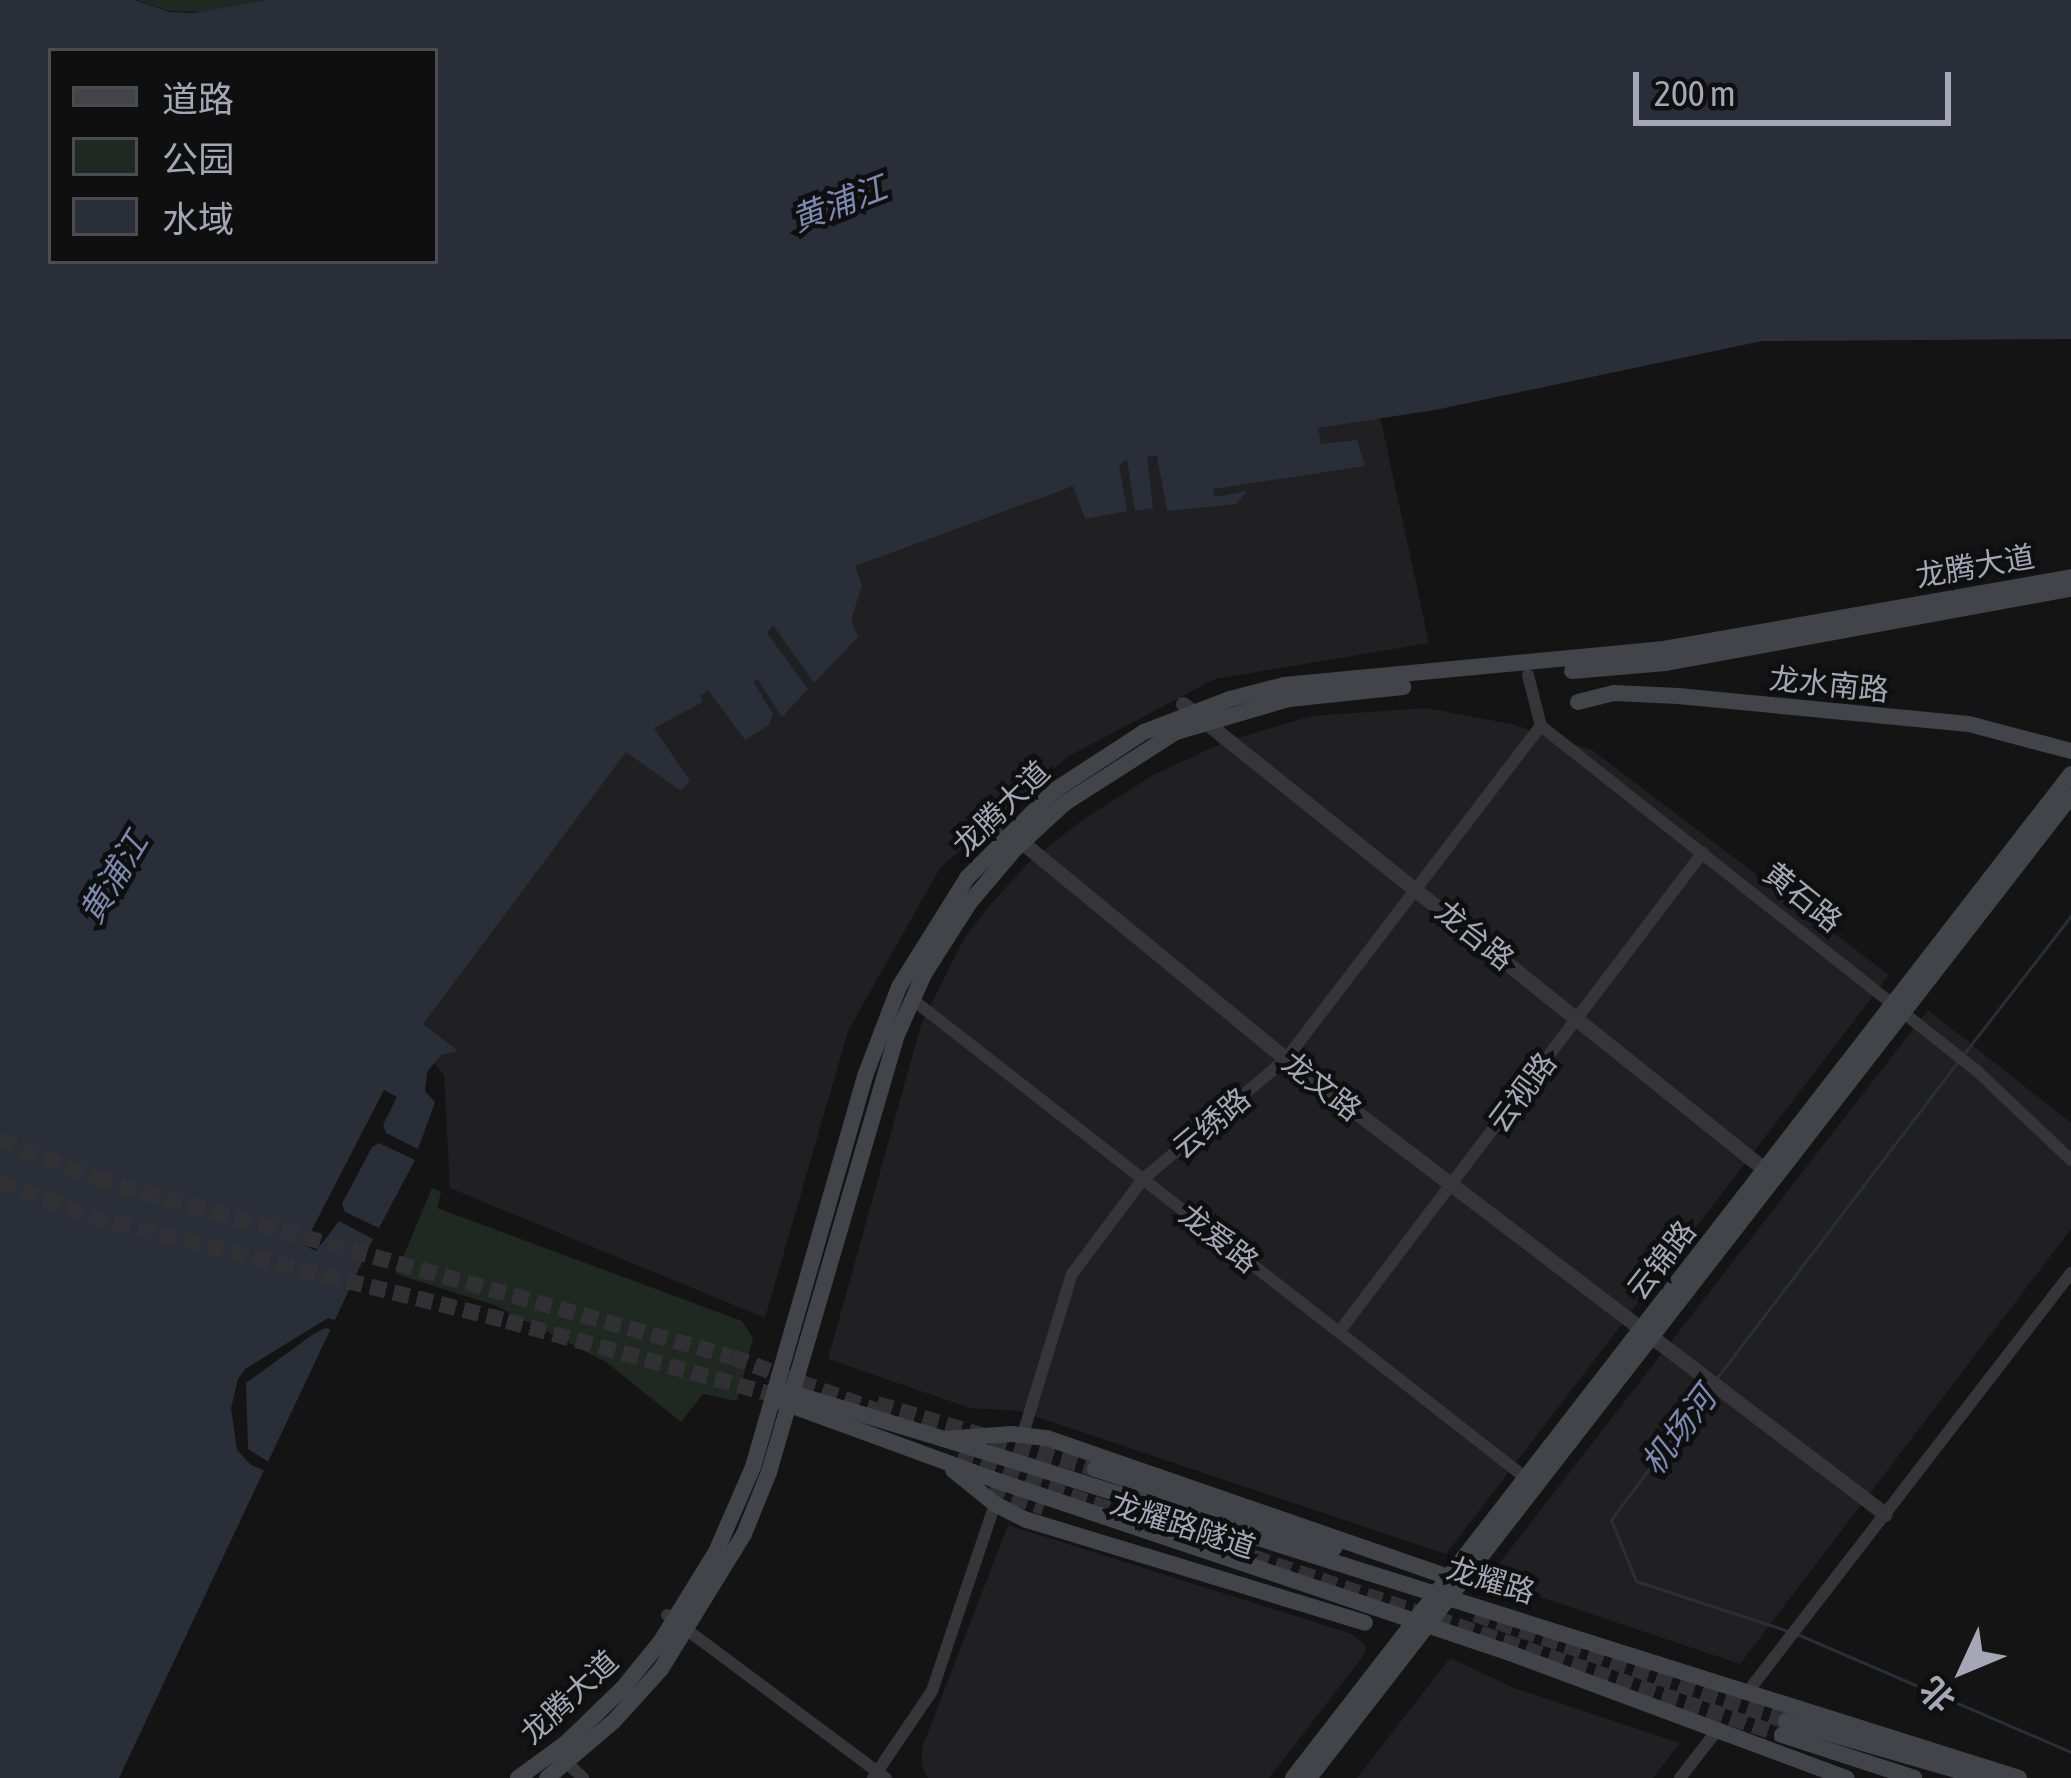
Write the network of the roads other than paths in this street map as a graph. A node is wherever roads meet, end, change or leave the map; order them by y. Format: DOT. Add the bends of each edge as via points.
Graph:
graph roads {
  1 [pos="2071,577"];
  2 [pos="2071,589"];
  3 [pos="1527,670"];
  4 [pos="1578,702"];
  5 [pos="1193,712"];
  6 [pos="1541,726"];
  7 [pos="2071,752"];
  8 [pos="2071,774"];
  9 [pos="2071,796"];
  10 [pos="1010,834"];
  11 [pos="1703,852"];
  12 [pos="1419,890"];
  13 [pos="912,999"];
  14 [pos="1898,1008"];
  15 [pos="1578,1018"];
  16 [pos="1286,1059"];
  17 [pos="2071,1160"];
  18 [pos="1765,1170"];
  19 [pos="1143,1179"];
  20 [pos="1452,1186"];
  21 [pos="2071,1273"];
  22 [pos="1339,1332"];
  23 [pos="1646,1334"];
  24 [pos="779,1394"];
  25 [pos="1023,1434"];
  26 [pos="944,1439"];
  27 [pos="905,1444"];
  28 [pos="1095,1469"];
  29 [pos="1526,1478"];
  30 [pos="995,1504"];
  31 [pos="1044,1508"];
  32 [pos="1885,1514"];
  33 [pos="1353,1555"];
  34 [pos="1418,1565"];
  35 [pos="1418,1586"];
  36 [pos="1446,1588"];
  37 [pos="1368,1615"];
  38 [pos="677,1621"];
  39 [pos="1414,1628"];
  40 [pos="1749,1690"];
  41 [pos="1715,1733"];
  42 [pos="567,1762"];
  43 [pos="879,1776"];
  44 [pos="518,1778"];
  45 [pos="547,1778"];
  46 [pos="584,1778"];
  47 [pos="1293,1778"];
  48 [pos="1309,1778"];
  49 [pos="1680,1778"];
  50 [pos="1847,1778"];
  51 [pos="1914,1778"];
  52 [pos="1984,1778"];
  53 [pos="2019,1778"];
  1 -- 3 [label="main road, 龙腾大道"];
  2 -- 3 [label="main road, 龙腾大道" via="1666,662"];
  3 -- 5 [label="main road, 龙腾大道"];
  3 -- 6 [label="street"];
  4 -- 7 [label="main road, 龙水南路" via="1614,693 1678,696 1969,724"];
  5 -- 10 [label="main road, 龙腾大道"];
  5 -- 12 [label="street, 龙台路"];
  6 -- 11 [label="street, 黄石路"];
  6 -- 12 [label="street, 云绣路"];
  8 -- 14 [label="main road, 云锦路"];
  9 -- 14 [label="main road, 云锦路"];
  10 -- 13 [label="main road, 龙腾大道"];
  10 -- 16 [label="street, 龙文路"];
  10 -- 24 [label="main road, 龙腾大道" via="946,906 889,1009"];
  11 -- 14 [label="street, 黄石路"];
  11 -- 15 [label="street, 云视路"];
  12 -- 15 [label="street, 龙台路"];
  12 -- 16 [label="street, 云绣路"];
  13 -- 19 [label="street, 龙爱路"];
  13 -- 24 [label="main road, 龙腾大道"];
  14 -- 17 [label="street, 黄石路"];
  14 -- 18 [label="main road, 云锦路"];
  14 -- 23 [label="main road, 云锦路"];
  15 -- 18 [label="street, 龙台路"];
  15 -- 20 [label="street, 云视路"];
  16 -- 19 [label="street, 云绣路"];
  16 -- 20 [label="street, 龙文路"];
  18 -- 23 [label="main road, 云锦路"];
  19 -- 22 [label="street, 龙爱路"];
  19 -- 25 [label="street, 云绣路" via="1072,1274"];
  20 -- 22 [label="street, 云视路"];
  20 -- 23 [label="street, 龙文路"];
  21 -- 32 [label="street"];
  22 -- 29 [label="street, 龙爱路"];
  23 -- 29 [label="main road, 云锦路"];
  23 -- 32 [label="street, 龙文路"];
  23 -- 36 [label="main road, 云锦路"];
  24 -- 26 [label="main road, 龙耀路"];
  24 -- 27 [label="main road"];
  24 -- 38 [label="main road, 龙腾大道" via="735,1512"];
  25 -- 26 [label="main road, 龙耀路"];
  25 -- 34 [label="main road, 龙耀路"];
  26 -- 35 [label="main road, 龙耀路"];
  27 -- 30 [label="main road"];
  27 -- 37 [label="main road"];
  28 -- 33 [label="main road, 龙耀路隧道"];
  29 -- 36 [label="main road, 云锦路"];
  30 -- 37 [label="main road" via="1094,1542"];
  30 -- 43 [label="street" via="932,1691"];
  31 -- 37 [label="main road, 龙耀路隧道"];
  32 -- 40 [label="street"];
  33 -- 34 [label="main road, 龙耀路隧道"];
  33 -- 35 [label="main road, 龙耀路隧道"];
  34 -- 36 [label="main road, 龙耀路"];
  35 -- 36 [label="main road, 龙耀路"];
  36 -- 39 [label="main road, 云锦路"];
  36 -- 40 [label="main road, 龙耀路"];
  37 -- 39 [label="main road"];
  38 -- 42 [label="main road, 龙腾大道" via="635,1699"];
  38 -- 43 [label="street"];
  38 -- 44 [label="main road, 龙腾大道" via="603,1709"];
  39 -- 41 [label="main road"];
  39 -- 47 [label="main road, 云锦路"];
  39 -- 48 [label="main road, 云锦路"];
  40 -- 53 [label="main road, 龙耀路"];
  41 -- 49 [label="street"];
  41 -- 50 [label="main road"];
  42 -- 45 [label="main road, 龙腾大道"];
  42 -- 46 [label="street"];
  51 -- 52 [label="main road" via="1784,1728"];
}
